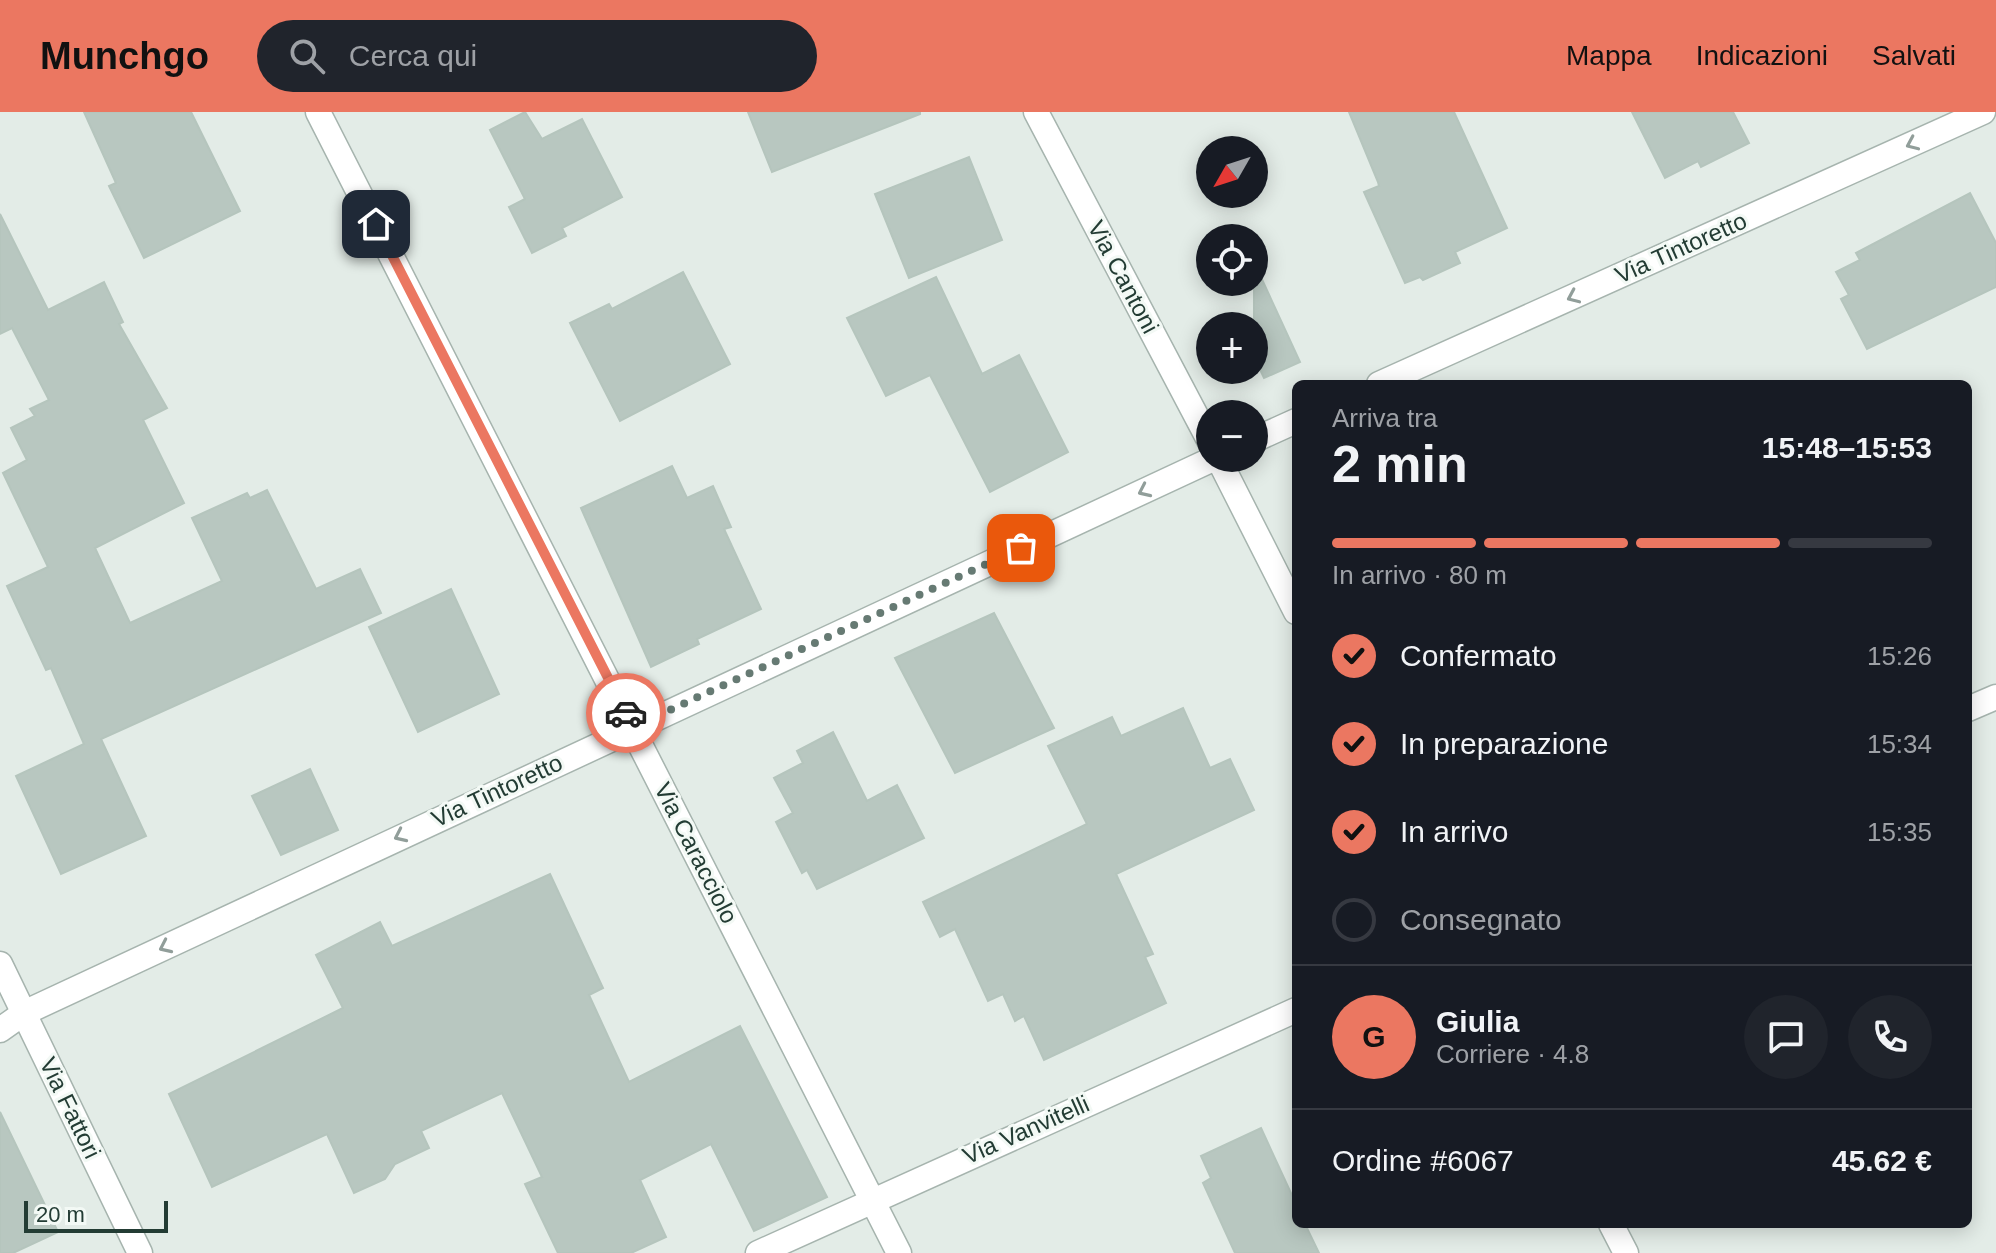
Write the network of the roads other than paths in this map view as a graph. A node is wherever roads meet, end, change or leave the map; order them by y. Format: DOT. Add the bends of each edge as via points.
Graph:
graph roads {
  1 [pos="318,112"];
  2 [pos="1036,112"];
  3 [pos="1983,112"];
  4 [pos="1388,380"];
  5 [pos="1196,415"];
  6 [pos="1292,423"];
  7 [pos="1268,434"];
  8 [pos="1196,467"];
  9 [pos="1223,472"];
  10 [pos="1292,604"];
  11 [pos="1996,697"];
  12 [pos="1972,707"];
  13 [pos="633,727"];
  14 [pos="0,964"];
  15 [pos="1292,1012"];
  16 [pos="24,1013"];
  17 [pos="0,1030"];
  18 [pos="871,1200"];
  19 [pos="1613,1228"];
  20 [pos="140,1253"];
  21 [pos="758,1253"];
  22 [pos="899,1253"];
  23 [pos="1626,1253"];
  1 -- 13 [label="street, Via Caracciolo"];
  2 -- 5 [label="street, Via Cantoni"];
  3 -- 4 [label="street, Via Tintoretto, one-way"];
  6 -- 7 [label="street"];
  8 -- 13 [label="street, Via Tintoretto, one-way"];
  9 -- 10 [label="street"];
  11 -- 12 [label="street"];
  13 -- 16 [label="street, Via Tintoretto, one-way"];
  13 -- 18 [label="street, Via Caracciolo"];
  14 -- 16 [label="street, Via Fattori"];
  15 -- 18 [label="street, Via Vanvitelli"];
  16 -- 17 [label="street, Via Tintoretto"];
  16 -- 20 [label="street, Via Fattori"];
  18 -- 21 [label="street, Via Vanvitelli"];
  18 -- 22 [label="street, Via Caracciolo"];
  19 -- 23 [label="street"];
}
